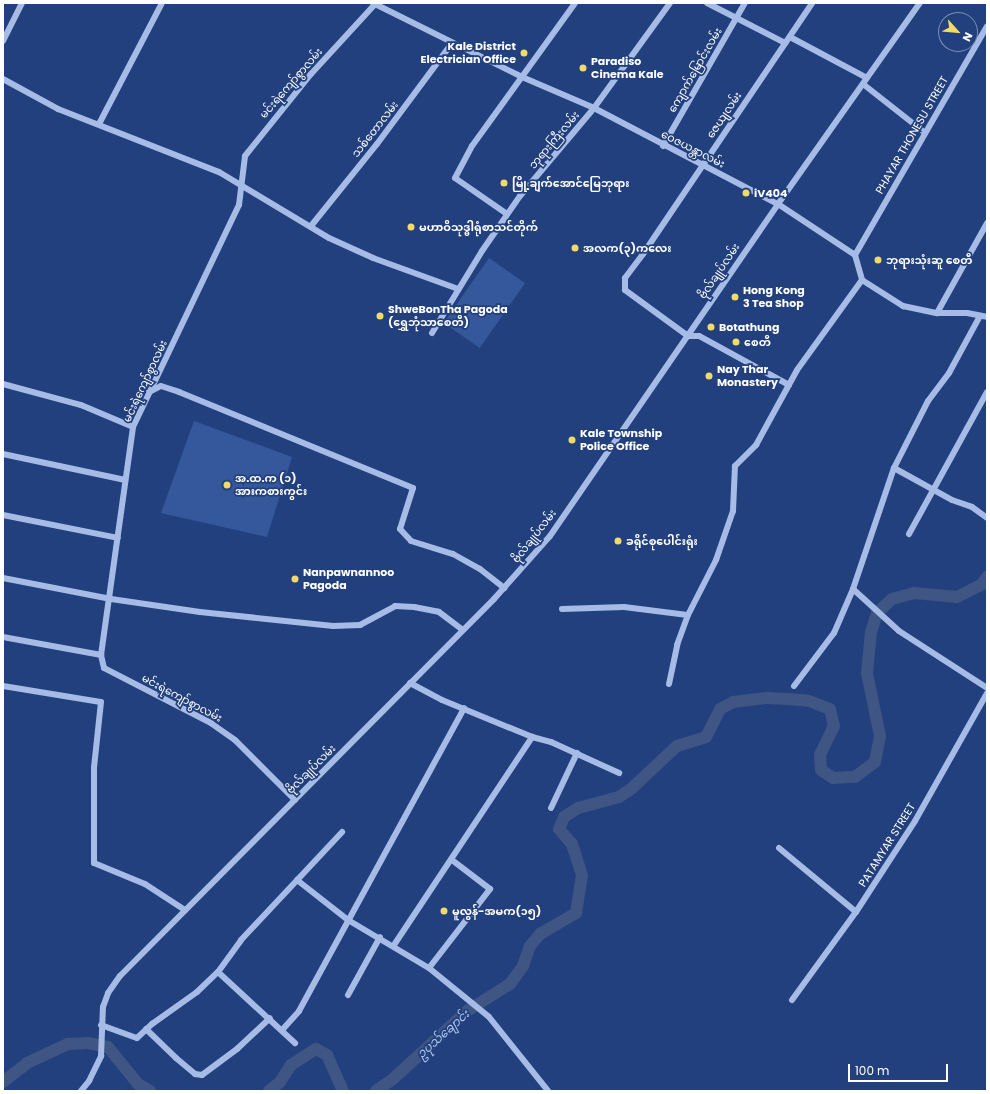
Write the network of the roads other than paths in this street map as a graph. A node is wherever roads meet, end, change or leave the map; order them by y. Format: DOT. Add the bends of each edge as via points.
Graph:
graph roads {
  1 [pos="22,3"];
  2 [pos="162,3"];
  3 [pos="375,3"];
  4 [pos="575,3"];
  5 [pos="670,3"];
  6 [pos="707,3"];
  7 [pos="745,3"];
  8 [pos="812,3"];
  9 [pos="920,3"];
  10 [pos="736,19"];
  11 [pos="987,26"];
  12 [pos="790,37"];
  13 [pos="3,41"];
  14 [pos="452,43"];
  15 [pos="785,44"];
  16 [pos="522,77"];
  17 [pos="3,79"];
  18 [pos="865,81"];
  19 [pos="594,108"];
  20 [pos="99,124"];
  21 [pos="924,132"];
  22 [pos="663,146"];
  23 [pos="702,165"];
  24 [pos="243,185"];
  25 [pos="778,204"];
  26 [pos="507,214"];
  27 [pos="987,222"];
  28 [pos="311,226"];
  29 [pos="855,255"];
  30 [pos="862,280"];
  31 [pos="458,289"];
  32 [pos="937,313"];
  33 [pos="980,316"];
  34 [pos="987,317"];
  35 [pos="432,333"];
  36 [pos="688,336"];
  37 [pos="3,384"];
  38 [pos="789,385"];
  39 [pos="149,392"];
  40 [pos="987,392"];
  41 [pos="133,427"];
  42 [pos="3,454"];
  43 [pos="894,468"];
  44 [pos="125,480"];
  45 [pos="935,488"];
  46 [pos="3,515"];
  47 [pos="987,518"];
  48 [pos="909,534"];
  49 [pos="118,538"];
  50 [pos="3,578"];
  51 [pos="504,588"];
  52 [pos="853,589"];
  53 [pos="111,599"];
  54 [pos="562,609"];
  55 [pos="688,615"];
  56 [pos="463,630"];
  57 [pos="3,637"];
  58 [pos="101,655"];
  59 [pos="410,683"];
  60 [pos="669,684"];
  61 [pos="3,686"];
  62 [pos="794,686"];
  63 [pos="987,688"];
  64 [pos="987,693"];
  65 [pos="464,708"];
  66 [pos="532,738"];
  67 [pos="577,753"];
  68 [pos="619,773"];
  69 [pos="295,800"];
  70 [pos="551,808"];
  71 [pos="342,832"];
  72 [pos="779,848"];
  73 [pos="452,860"];
  74 [pos="297,880"];
  75 [pos="185,910"];
  76 [pos="856,912"];
  77 [pos="348,920"];
  78 [pos="380,937"];
  79 [pos="394,945"];
  80 [pos="429,968"];
  81 [pos="218,972"];
  82 [pos="348,995"];
  83 [pos="792,1000"];
  84 [pos="270,1018"];
  85 [pos="101,1025"];
  86 [pos="146,1029"];
  87 [pos="283,1029"];
  88 [pos="295,1043"];
  89 [pos="80,1091"];
  90 [pos="548,1091"];
  1 -- 13 [label="street"];
  2 -- 20 [label="street"];
  3 -- 14 [label="street, ဝေဇယန္တာလမ်း"];
  3 -- 24 [label="street, မင်းရဲကျော်စွာလမ်း" via="311,74 245,156 241,174"];
  4 -- 16 [label="street"];
  5 -- 19 [label="street, ဘုရားကြီးလမ်း"];
  6 -- 10 [label="street"];
  7 -- 10 [label="street, ကျောက်မြောင်းလမ်း"];
  8 -- 12 [label="street, ဇေယျလမ်း"];
  9 -- 18 [label="street, ဗိုလ်ချုပ်လမ်း"];
  10 -- 15 [label="street"];
  10 -- 22 [label="street, ကျောက်မြောင်းလမ်း"];
  11 -- 21 [label="street, PHAYAR THONESU STREET"];
  12 -- 15 [label="street, ဇေယျလမ်း"];
  12 -- 18 [label="street"];
  14 -- 16 [label="street, ဝေဇယန္တာလမ်း"];
  14 -- 28 [label="street, သစ်တောလမ်း" via="377,144"];
  15 -- 23 [label="street, ဇေယျလမ်း"];
  16 -- 19 [label="street, ဝေဇယန္တာလမ်း"];
  16 -- 26 [label="street" via="472,146 455,178"];
  17 -- 20 [label="street" via="58,109"];
  18 -- 21 [label="street"];
  18 -- 25 [label="street, ဗိုလ်ချုပ်လမ်း"];
  19 -- 22 [label="street, ဝေဇယန္တာလမ်း"];
  19 -- 26 [label="street, ဘုရားကြီးလမ်း"];
  20 -- 24 [label="street" via="219,172"];
  21 -- 29 [label="street, PHAYAR THONESU STREET"];
  22 -- 23 [label="street, ဝေဇယန္တာလမ်း"];
  23 -- 25 [label="street, ဝေဇယန္တာလမ်း"];
  23 -- 36 [label="street, ဇေယျလမ်း" via="625,278 625,290"];
  24 -- 28 [label="street"];
  24 -- 39 [label="street, မင်းရဲကျော်စွာလမ်း" via="239,205 226,234"];
  25 -- 29 [label="street, ဝေဇယန္တာလမ်း"];
  25 -- 36 [label="street, ဗိုလ်ချုပ်လမ်း"];
  26 -- 31 [label="street, ဘုရားကြီးလမ်း"];
  27 -- 32 [label="street"];
  28 -- 31 [label="street" via="373,258"];
  29 -- 30 [label="street"];
  30 -- 32 [label="street" via="903,306"];
  30 -- 38 [label="street"];
  31 -- 35 [label="street, ဘုရားကြီးလမ်း"];
  32 -- 33 [label="street" via="967,312"];
  33 -- 34 [label="street"];
  33 -- 43 [label="street" via="949,373 928,401"];
  36 -- 38 [label="street" via="699,336"];
  36 -- 51 [label="street, ဗိုလ်ချုပ်လမ်း" via="550,536"];
  37 -- 41 [label="street" via="81,405"];
  38 -- 55 [label="street" via="756,445 736,466 733,511 716,560"];
  39 -- 41 [label="street, မင်းရဲကျော်စွာလမ်း"];
  39 -- 51 [label="street" via="161,386 179,392 407,484 413,488 400,529 411,541 453,554 480,569"];
  40 -- 45 [label="street"];
  41 -- 44 [label="street, မင်းရဲကျော်စွာလမ်း"];
  42 -- 44 [label="street"];
  43 -- 45 [label="street"];
  43 -- 52 [label="street"];
  44 -- 49 [label="street, မင်းရဲကျော်စွာလမ်း"];
  45 -- 47 [label="street" via="952,500 972,507"];
  45 -- 48 [label="street"];
  46 -- 49 [label="street"];
  49 -- 53 [label="street, မင်းရဲကျော်စွာလမ်း"];
  50 -- 53 [label="street"];
  51 -- 56 [label="street, ဗိုလ်ချုပ်လမ်း"];
  52 -- 62 [label="street" via="834,633"];
  52 -- 63 [label="street" via="898,631"];
  53 -- 56 [label="street" via="200,612 333,626 360,625 395,606 414,607 439,612"];
  53 -- 58 [label="street, မင်းရဲကျော်စွာလမ်း"];
  54 -- 55 [label="street" via="624,607"];
  55 -- 60 [label="street" via="677,645"];
  56 -- 59 [label="street, ဗိုလ်ချုပ်လမ်း"];
  57 -- 58 [label="street"];
  58 -- 69 [label="street, မင်းရဲကျော်စွာလမ်း" via="104,668 211,723 235,740"];
  59 -- 65 [label="street"];
  59 -- 69 [label="street, ဗိုလ်ချုပ်လမ်း"];
  61 -- 75 [label="street" via="101,702 94,768 94,863 145,884"];
  64 -- 76 [label="street, PATAMYAR STREET" via="915,821"];
  65 -- 66 [label="street"];
  65 -- 77 [label="street"];
  66 -- 67 [label="street"];
  66 -- 73 [label="street"];
  67 -- 68 [label="street"];
  67 -- 70 [label="street"];
  69 -- 75 [label="street, ဗိုလ်ချုပ်လမ်း"];
  71 -- 74 [label="street"];
  72 -- 76 [label="street"];
  73 -- 79 [label="street"];
  73 -- 80 [label="street" via="490,889"];
  74 -- 77 [label="street"];
  74 -- 81 [label="street" via="241,940"];
  75 -- 85 [label="street, ဗိုလ်ချုပ်လမ်း" via="130,965 112,988 103,1007"];
  76 -- 83 [label="street, PATAMYAR STREET"];
  77 -- 78 [label="street"];
  77 -- 87 [label="street" via="299,1011"];
  78 -- 79 [label="street"];
  78 -- 82 [label="street"];
  79 -- 80 [label="street"];
  80 -- 90 [label="street" via="490,1018"];
  81 -- 84 [label="street"];
  81 -- 86 [label="street" via="197,992"];
  84 -- 86 [label="street" via="237,1049 202,1075 196,1074 176,1058"];
  84 -- 87 [label="street"];
  85 -- 86 [label="street" via="137,1038"];
  85 -- 89 [label="street, ဗိုလ်ချုပ်လမ်း" via="101,1056 89,1081"];
  87 -- 88 [label="street"];
}
